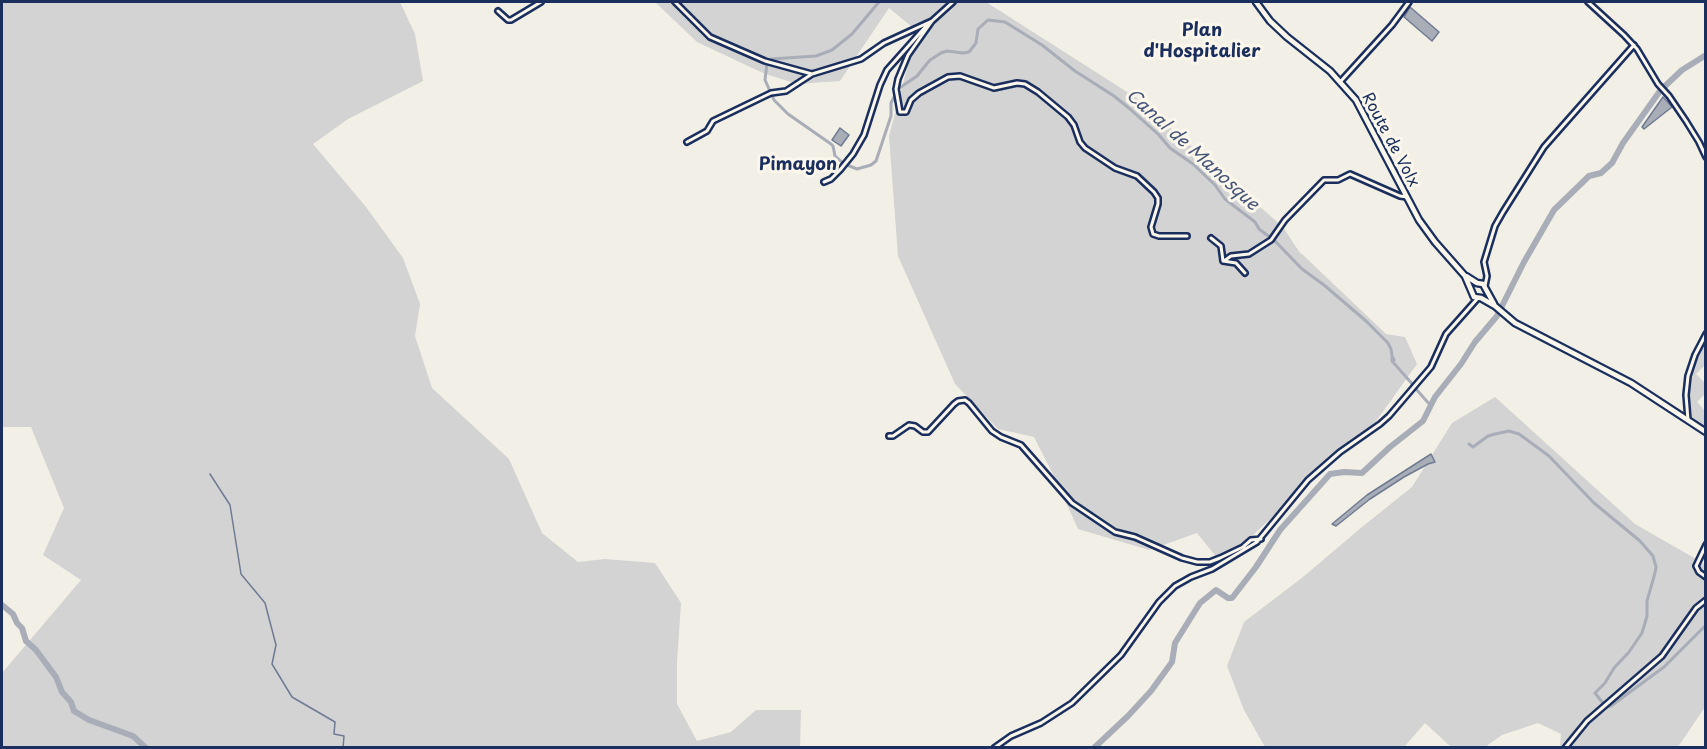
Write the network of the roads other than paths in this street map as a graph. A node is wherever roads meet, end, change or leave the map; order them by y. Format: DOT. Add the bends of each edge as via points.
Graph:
graph roads {
  1 [pos="542,2"];
  2 [pos="675,2"];
  3 [pos="953,2"];
  4 [pos="1258,2"];
  5 [pos="1409,2"];
  6 [pos="1588,2"];
  7 [pos="498,10"];
  8 [pos="932,21"];
  9 [pos="1634,45"];
  10 [pos="812,74"];
  11 [pos="1341,81"];
  12 [pos="688,141"];
  13 [pos="1706,157"];
  14 [pos="824,182"];
  15 [pos="1407,197"];
  16 [pos="1187,236"];
  17 [pos="1211,238"];
  18 [pos="1224,261"];
  19 [pos="1245,273"];
  20 [pos="1465,276"];
  21 [pos="1482,286"];
  22 [pos="1471,291"];
  23 [pos="1480,298"];
  24 [pos="1495,306"];
  25 [pos="1469,307"];
  26 [pos="1706,334"];
  27 [pos="1688,420"];
  28 [pos="1704,431"];
  29 [pos="889,436"];
  30 [pos="1261,539"];
  31 [pos="1706,545"];
  32 [pos="1706,577"];
  33 [pos="1706,600"];
  34 [pos="994,747"];
  35 [pos="1565,747"];
  1 -- 7 [label="street" via="511,20"];
  2 -- 10 [label="street" via="706,35 767,62"];
  3 -- 8 [label="street"];
  4 -- 11 [label="main road, Route de Volx" via="1278,28"];
  5 -- 11 [label="street"];
  6 -- 9 [label="street"];
  8 -- 10 [label="street" via="884,43 861,59"];
  8 -- 14 [label="street" via="887,70 864,135 840,170"];
  8 -- 16 [label="street" via="908,55 898,79 900,111 904,113 916,95 948,77 960,76 994,88 1028,85 1068,117 1085,148 1115,168 1137,176 1154,191 1158,201 1151,226 1153,234"];
  9 -- 13 [label="street"];
  9 -- 21 [label="street" via="1544,147 1503,212 1484,262 1487,278"];
  10 -- 12 [label="street" via="786,91 770,94 713,121 707,131"];
  11 -- 15 [label="main road, Route de Volx" via="1364,112"];
  15 -- 18 [label="street" via="1350,174 1337,180 1326,179 1285,220 1272,239 1249,254 1231,255"];
  15 -- 20 [label="main road, Route de Volx" via="1424,227"];
  17 -- 18 [label="street" via="1221,246"];
  18 -- 19 [label="street" via="1237,264"];
  20 -- 21 [label="main road, Route de Volx"];
  20 -- 22 [label="main road, Route de Volx"];
  21 -- 22 [label="main road"];
  21 -- 23 [label="main road"];
  21 -- 24 [label="main road, Route de Volx"];
  22 -- 23 [label="main road, Route de Volx"];
  22 -- 25 [label="street"];
  23 -- 24 [label="main road, Route de Volx"];
  23 -- 25 [label="street"];
  24 -- 27 [label="main road, Route de Volx" via="1508,318 1631,383"];
  25 -- 30 [label="street" via="1446,334 1431,367 1389,416 1308,480"];
  26 -- 27 [label="street" via="1688,376"];
  27 -- 28 [label="main road, Route de Volx"];
  29 -- 30 [label="street" via="909,425 928,432 954,404 965,400 992,431 1021,445 1072,503 1115,532 1197,562 1210,562 1251,540"];
  30 -- 34 [label="street" via="1229,560 1175,586 1121,655 1072,704"];
  31 -- 32 [label="street" via="1696,566"];
  33 -- 35 [label="street" via="1662,656"];
}
